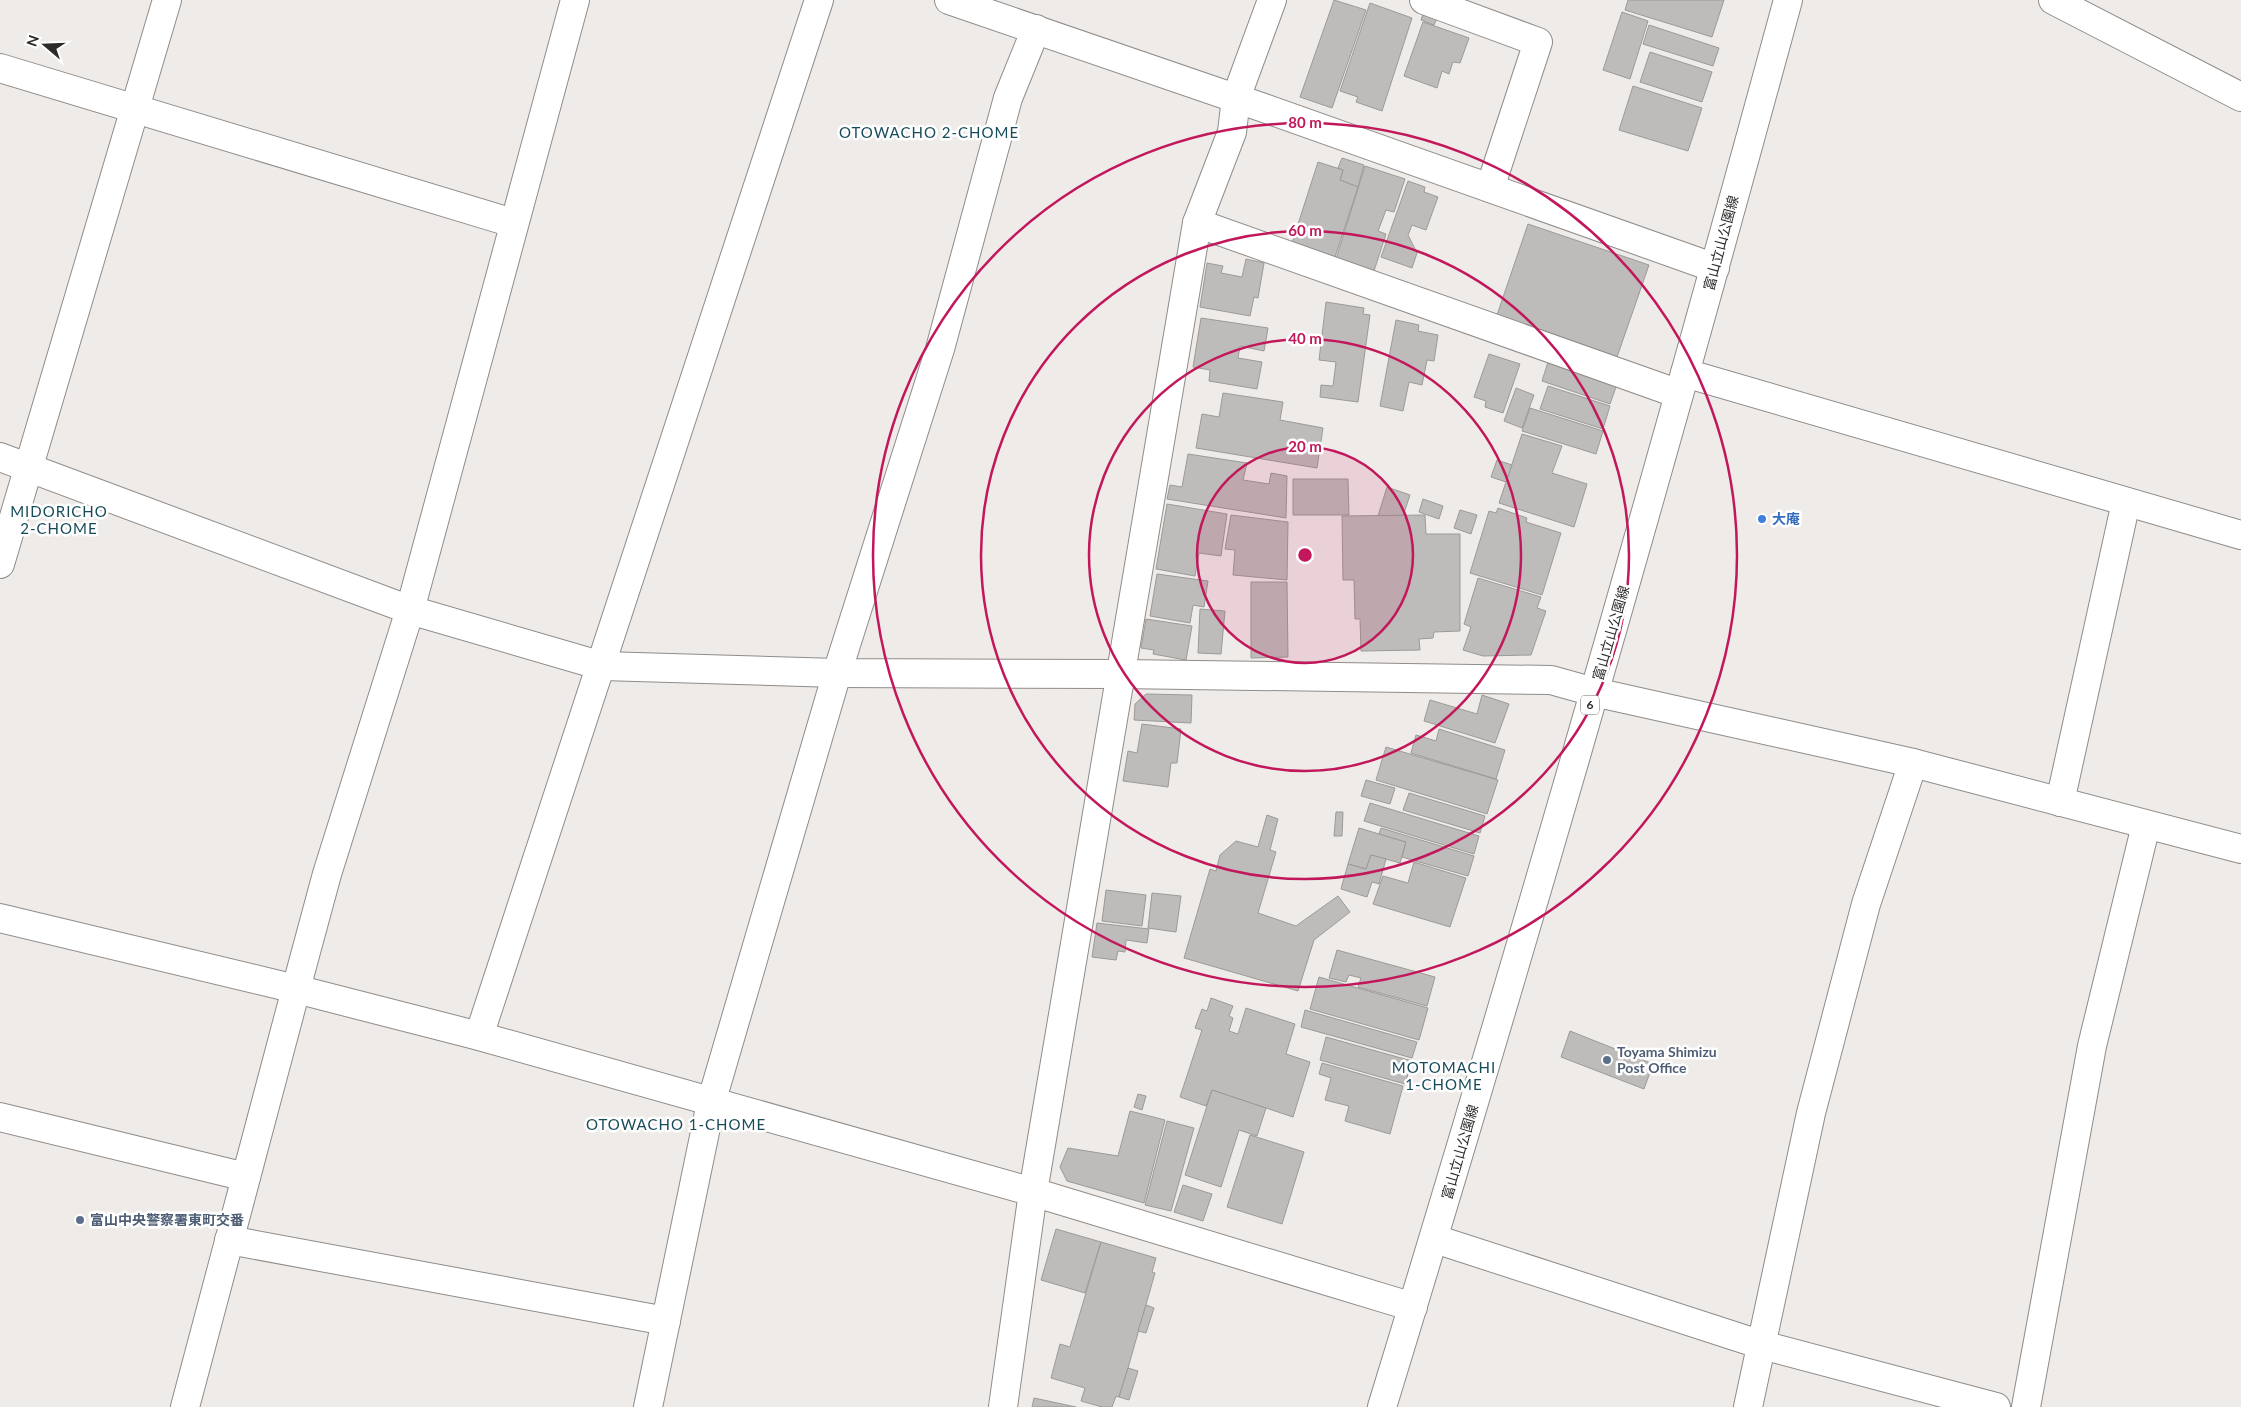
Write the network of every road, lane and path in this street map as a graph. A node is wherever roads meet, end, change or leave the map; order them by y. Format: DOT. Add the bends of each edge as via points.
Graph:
graph roads {
  1 [pos="167,0"];
  2 [pos="575,0"];
  3 [pos="819,0"];
  4 [pos="949,0"];
  5 [pos="1272,0"];
  6 [pos="1424,0"];
  7 [pos="1788,0"];
  8 [pos="2053,0"];
  9 [pos="1036,29"];
  10 [pos="0,68"];
  11 [pos="2241,97"];
  12 [pos="1236,98"];
  13 [pos="134,109"];
  14 [pos="1490,188"];
  15 [pos="513,223"];
  16 [pos="1196,224"];
  17 [pos="1715,268"];
  18 [pos="1682,383"];
  19 [pos="0,457"];
  20 [pos="27,466"];
  21 [pos="2126,502"];
  22 [pos="2241,535"];
  23 [pos="0,564"];
  24 [pos="410,610"];
  25 [pos="602,666"];
  26 [pos="837,673"];
  27 [pos="1119,674"];
  28 [pos="1594,692"];
  29 [pos="1913,763"];
  30 [pos="2060,802"];
  31 [pos="2146,825"];
  32 [pos="2241,849"];
  33 [pos="0,918"];
  34 [pos="296,989"];
  35 [pos="479,1036"];
  36 [pos="711,1103"];
  37 [pos="0,1117"];
  38 [pos="246,1177"];
  39 [pos="1033,1192"];
  40 [pos="1435,1239"];
  41 [pos="229,1240"];
  42 [pos="1413,1307"];
  43 [pos="666,1321"];
  44 [pos="1762,1344"];
  45 [pos="185,1407"];
  46 [pos="648,1407"];
  47 [pos="1003,1407"];
  48 [pos="1382,1407"];
  49 [pos="1748,1407"];
  50 [pos="1996,1407"];
  51 [pos="2026,1407"];
  1 -- 13 [label="street"];
  2 -- 15 [label="street"];
  3 -- 25 [label="street"];
  4 -- 9 [label="street"];
  5 -- 12 [label="street"];
  6 -- 14 [label="street" via="1538,42"];
  7 -- 17 [label="street, 富山立山公園線 / 6"];
  8 -- 11 [label="street"];
  9 -- 12 [label="street"];
  9 -- 26 [label="street" via="1008,98 940,349"];
  10 -- 13 [label="street"];
  12 -- 14 [label="street"];
  12 -- 16 [label="street" via="1232,132"];
  13 -- 15 [label="street"];
  13 -- 20 [label="street"];
  14 -- 17 [label="street"];
  15 -- 24 [label="street"];
  16 -- 18 [label="street"];
  16 -- 27 [label="street"];
  17 -- 18 [label="street, 富山立山公園線 / 6"];
  18 -- 21 [label="street"];
  18 -- 28 [label="street, 富山立山公園線 / 6"];
  19 -- 20 [label="street"];
  20 -- 23 [label="street"];
  20 -- 24 [label="street"];
  21 -- 22 [label="street"];
  21 -- 30 [label="street"];
  24 -- 25 [label="street"];
  24 -- 34 [label="street"];
  25 -- 26 [label="street"];
  25 -- 35 [label="street"];
  26 -- 27 [label="street"];
  26 -- 36 [label="street"];
  27 -- 28 [label="street" via="1551,680"];
  27 -- 39 [label="street"];
  28 -- 29 [label="street"];
  28 -- 40 [label="street, 富山立山公園線 / 6"];
  29 -- 30 [label="street"];
  29 -- 44 [label="street" via="1866,904 1811,1113"];
  30 -- 31 [label="street"];
  31 -- 32 [label="street"];
  31 -- 51 [label="street" via="2092,1046"];
  33 -- 34 [label="street"];
  34 -- 35 [label="street"];
  34 -- 38 [label="street"];
  35 -- 36 [label="street"];
  36 -- 39 [label="street"];
  36 -- 43 [label="street"];
  37 -- 38 [label="street"];
  38 -- 41 [label="street"];
  39 -- 42 [label="street"];
  39 -- 47 [label="street"];
  40 -- 42 [label="street, 富山立山公園線 / 6"];
  40 -- 44 [label="street"];
  41 -- 43 [label="street"];
  41 -- 45 [label="street"];
  42 -- 48 [label="street, 富山立山公園線 / 6"];
  43 -- 46 [label="street"];
  44 -- 49 [label="street"];
  44 -- 50 [label="street"];
}
